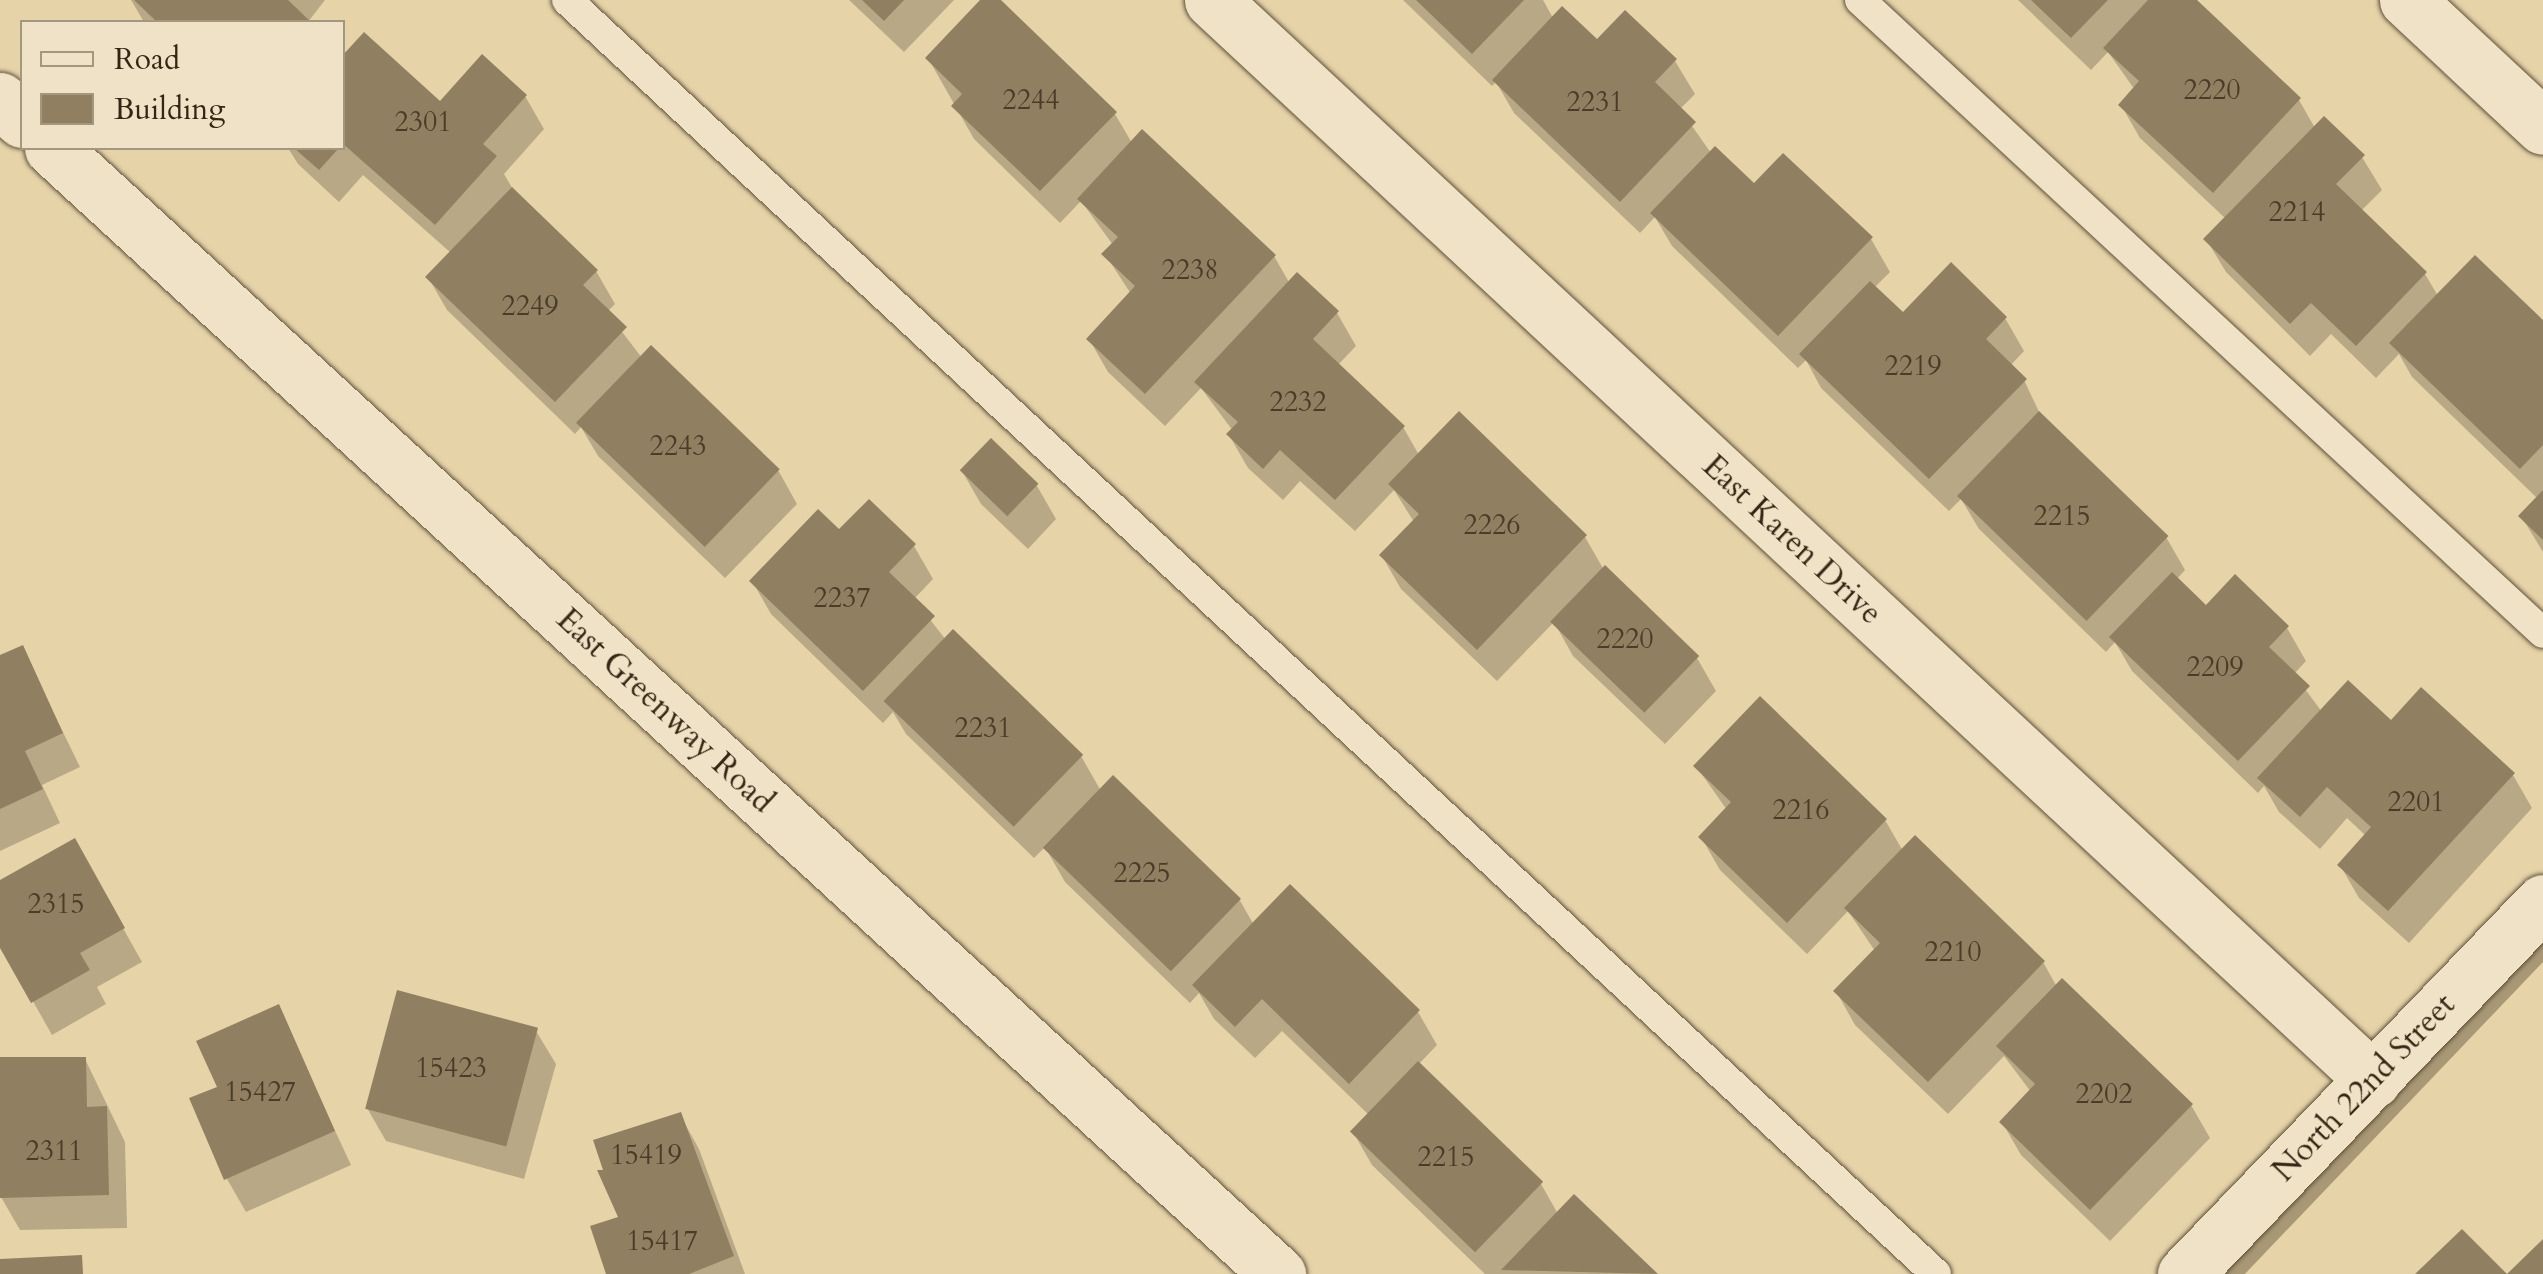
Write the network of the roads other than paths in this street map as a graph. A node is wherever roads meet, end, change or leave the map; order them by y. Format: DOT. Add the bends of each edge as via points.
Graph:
graph roads {
  1 [pos="567,0"];
  2 [pos="1212,0"];
  3 [pos="1860,0"];
  4 [pos="2408,0"];
  5 [pos="0,100"];
  6 [pos="20,118"];
  7 [pos="2543,127"];
  8 [pos="54,150"];
  9 [pos="2543,633"];
  10 [pos="2543,902"];
  11 [pos="2373,1080"];
  12 [pos="1278,1274"];
  13 [pos="1936,1274"];
  14 [pos="2185,1274"];
  1 -- 13 [label="lane"];
  2 -- 11 [label="street, East Karen Drive"];
  3 -- 9 [label="lane"];
  4 -- 7 [label="street"];
  5 -- 6 [label="street"];
  8 -- 12 [label="street, East Greenway Road"];
  10 -- 11 [label="street, North 22nd Street"];
  11 -- 14 [label="street, North 22nd Street"];
}
